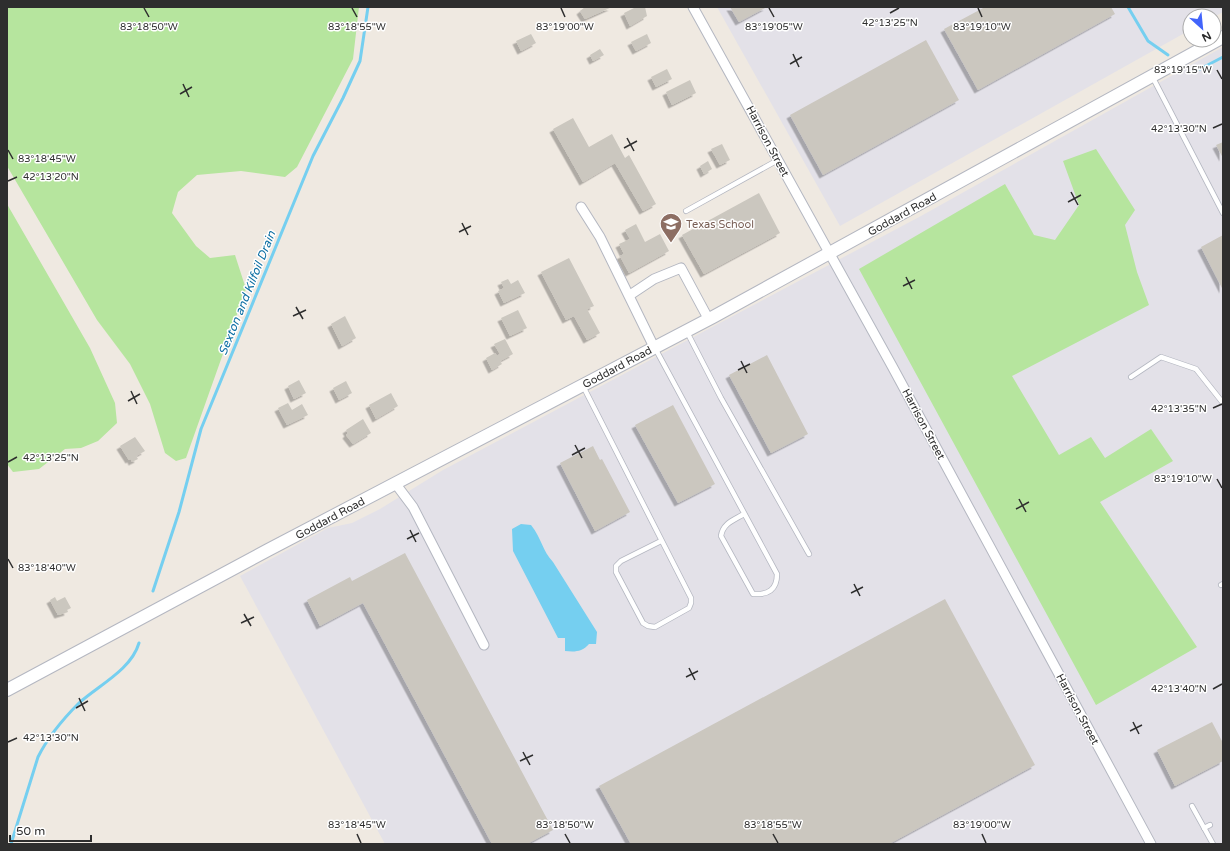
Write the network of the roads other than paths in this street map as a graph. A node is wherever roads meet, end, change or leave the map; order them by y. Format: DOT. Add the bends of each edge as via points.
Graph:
graph roads {
  1 [pos="693,7"];
  2 [pos="1223,37"];
  3 [pos="1152,76"];
  4 [pos="778,160"];
  5 [pos="581,207"];
  6 [pos="686,211"];
  7 [pos="1223,213"];
  8 [pos="829,254"];
  9 [pos="630,296"];
  10 [pos="708,320"];
  11 [pos="686,331"];
  12 [pos="654,347"];
  13 [pos="1131,377"];
  14 [pos="582,385"];
  15 [pos="1223,403"];
  16 [pos="396,483"];
  17 [pos="744,514"];
  18 [pos="661,541"];
  19 [pos="809,554"];
  20 [pos="484,645"];
  21 [pos="7,690"];
  22 [pos="1192,806"];
  23 [pos="1210,825"];
  24 [pos="1204,828"];
  25 [pos="1151,844"];
  26 [pos="1213,844"];
  1 -- 4 [label="street, Harrison Street"];
  2 -- 3 [label="main road, Goddard Road"];
  3 -- 7 [label="lane"];
  3 -- 8 [label="main road, Goddard Road"];
  4 -- 6 [label="lane"];
  4 -- 8 [label="street, Harrison Street"];
  5 -- 9 [label="street" via="600,237"];
  8 -- 10 [label="main road, Goddard Road"];
  8 -- 25 [label="street, Harrison Street"];
  9 -- 10 [label="street" via="654,279 681,268"];
  9 -- 12 [label="street"];
  10 -- 11 [label="main road, Goddard Road"];
  11 -- 12 [label="main road, Goddard Road"];
  11 -- 19 [label="lane"];
  12 -- 14 [label="main road, Goddard Road"];
  12 -- 17 [label="lane"];
  13 -- 15 [label="lane" via="1161,357 1196,369"];
  14 -- 16 [label="main road, Goddard Road"];
  14 -- 18 [label="lane"];
  16 -- 20 [label="street" via="413,507"];
  16 -- 21 [label="main road, Goddard Road"];
  17 -- 17 [label="lane" via="777,574 777,582 763,595 753,594 721,536 726,524"];
  18 -- 18 [label="lane" via="691,598 691,603 689,608 655,627 643,623 616,572 616,566"];
  22 -- 24 [label="lane"];
  23 -- 24 [label="lane"];
  24 -- 26 [label="lane"];
}
